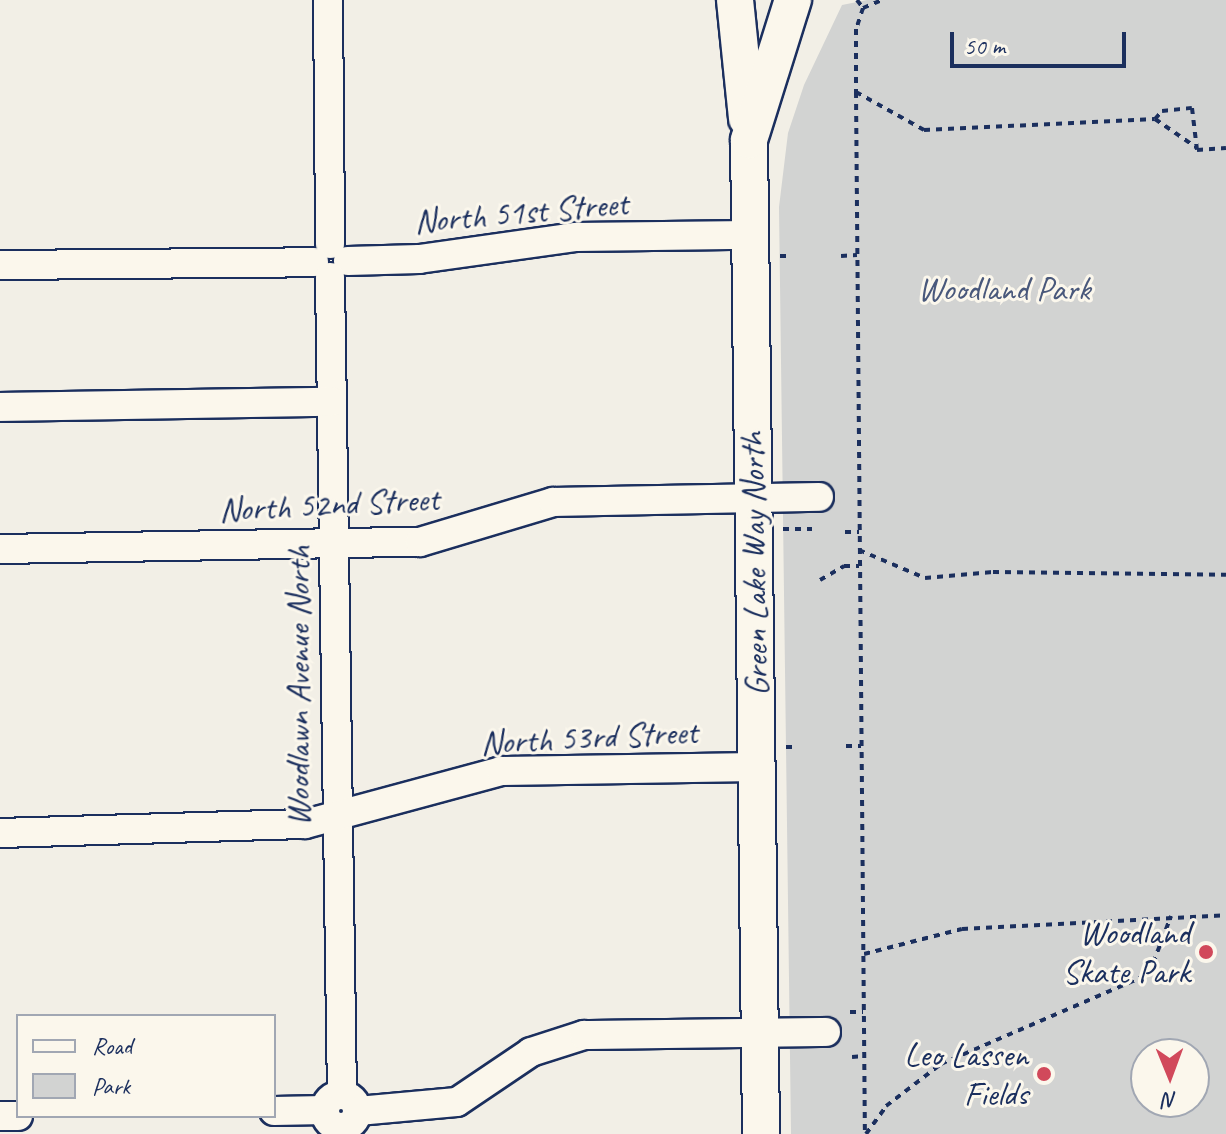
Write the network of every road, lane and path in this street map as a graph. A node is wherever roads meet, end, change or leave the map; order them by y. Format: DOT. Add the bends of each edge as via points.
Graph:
graph roads {
  1 [pos="328,0"];
  2 [pos="735,0"];
  3 [pos="793,0"];
  4 [pos="857,0"];
  5 [pos="882,0"];
  6 [pos="863,8"];
  7 [pos="856,92"];
  8 [pos="1155,119"];
  9 [pos="749,140"];
  10 [pos="1197,148"];
  11 [pos="1226,148"];
  12 [pos="750,235"];
  13 [pos="857,255"];
  14 [pos="780,256"];
  15 [pos="790,256"];
  16 [pos="841,256"];
  17 [pos="331,261"];
  18 [pos="0,265"];
  19 [pos="331,402"];
  20 [pos="0,407"];
  21 [pos="819,497"];
  22 [pos="753,498"];
  23 [pos="783,529"];
  24 [pos="812,529"];
  25 [pos="845,532"];
  26 [pos="859,532"];
  27 [pos="333,546"];
  28 [pos="0,549"];
  29 [pos="859,550"];
  30 [pos="859,566"];
  31 [pos="1226,575"];
  32 [pos="820,580"];
  33 [pos="846,746"];
  34 [pos="861,746"];
  35 [pos="786,747"];
  36 [pos="795,747"];
  37 [pos="757,767"];
  38 [pos="334,816"];
  39 [pos="0,833"];
  40 [pos="1226,915"];
  41 [pos="1171,916"];
  42 [pos="864,954"];
  43 [pos="850,1012"];
  44 [pos="864,1012"];
  45 [pos="826,1032"];
  46 [pos="760,1033"];
  47 [pos="864,1056"];
  48 [pos="852,1057"];
  49 [pos="276,1111"];
  50 [pos="341,1116"];
  51 [pos="761,1134"];
  52 [pos="866,1134"];
  1 -- 17 [label="street, Woodlawn Avenue North"];
  2 -- 9 [label="main road"];
  3 -- 9 [label="main road, Green Lake Way North"];
  4 -- 6 [label="path"];
  5 -- 6 [label="path"];
  6 -- 7 [label="path" via="856,29"];
  7 -- 8 [label="path" via="924,130"];
  7 -- 13 [label="path"];
  8 -- 10 [label="path"];
  8 -- 10 [label="path" via="1162,111 1192,108"];
  9 -- 12 [label="main road, Green Lake Way North"];
  10 -- 11 [label="path"];
  12 -- 17 [label="street, North 51st Street" via="576,237 419,259"];
  12 -- 22 [label="main road, Green Lake Way North"];
  13 -- 16 [label="path"];
  13 -- 26 [label="path"];
  14 -- 15 [label="path"];
  17 -- 18 [label="street, North 51st Street"];
  17 -- 19 [label="street, Woodlawn Avenue North"];
  19 -- 20 [label="street"];
  19 -- 27 [label="street, Woodlawn Avenue North"];
  21 -- 22 [label="street, North 52nd Street"];
  22 -- 27 [label="street, North 52nd Street" via="553,502 447,536"];
  22 -- 37 [label="main road, Green Lake Way North"];
  23 -- 24 [label="path"];
  25 -- 26 [label="path"];
  26 -- 29 [label="path"];
  27 -- 28 [label="street, North 52nd Street"];
  27 -- 38 [label="street, Woodlawn Avenue North"];
  29 -- 30 [label="path"];
  29 -- 31 [label="path" via="925,578 993,572"];
  30 -- 32 [label="path" via="844,566"];
  30 -- 34 [label="path"];
  33 -- 34 [label="path"];
  34 -- 42 [label="path"];
  35 -- 36 [label="path"];
  37 -- 38 [label="street, North 53rd Street" via="501,771"];
  37 -- 46 [label="main road, Green Lake Way North"];
  38 -- 39 [label="street, North 53rd Street" via="305,824"];
  38 -- 50 [label="street, Woodlawn Avenue North"];
  40 -- 41 [label="path"];
  41 -- 42 [label="path" via="962,929"];
  41 -- 52 [label="path" via="1149,974 941,1064 886,1106"];
  42 -- 44 [label="path"];
  43 -- 44 [label="path"];
  44 -- 47 [label="path"];
  45 -- 46 [label="street"];
  46 -- 50 [label="street" via="584,1035 531,1052 457,1102"];
  46 -- 51 [label="main road, Green Lake Way North"];
  47 -- 48 [label="path"];
  47 -- 52 [label="path"];
  49 -- 50 [label="street"];
}
